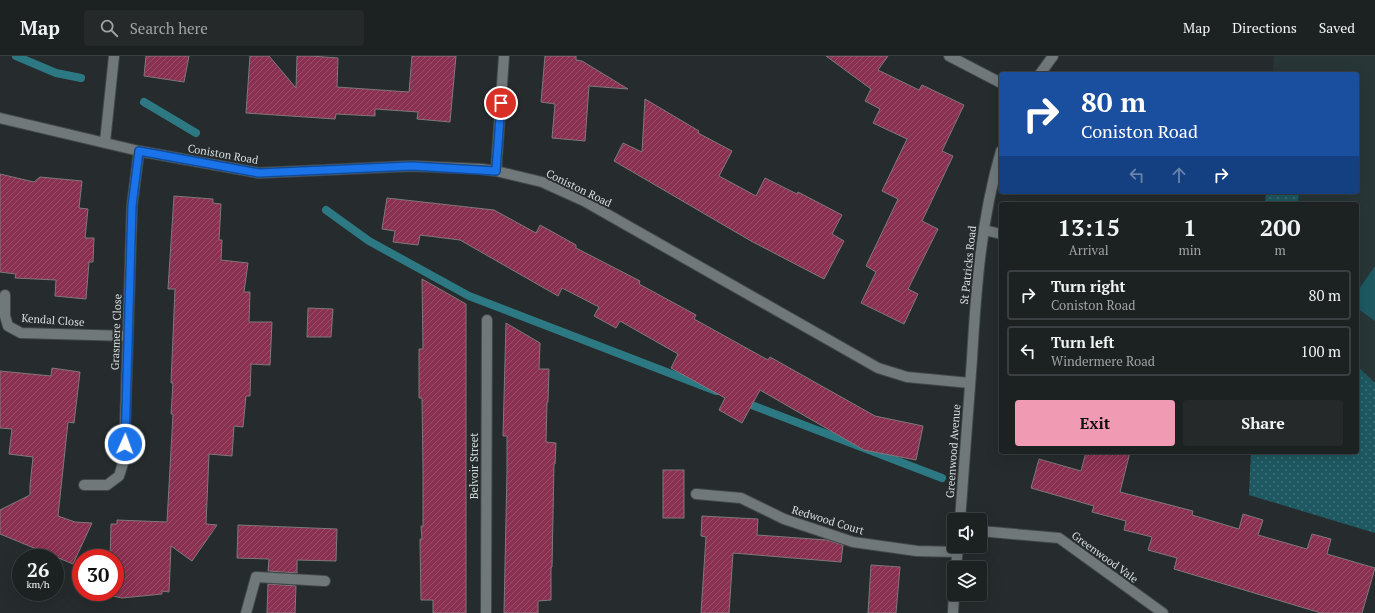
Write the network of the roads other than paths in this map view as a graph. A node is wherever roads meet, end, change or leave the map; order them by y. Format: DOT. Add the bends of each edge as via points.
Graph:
graph roads {
  1 [pos="114,56"];
  2 [pos="504,56"];
  3 [pos="949,56"];
  4 [pos="1053,56"];
  5 [pos="1041,72"];
  6 [pos="999,82"];
  7 [pos="0,118"];
  8 [pos="105,142"];
  9 [pos="139,151"];
  10 [pos="999,158"];
  11 [pos="496,171"];
  12 [pos="984,230"];
  13 [pos="999,234"];
  14 [pos="5,295"];
  15 [pos="487,320"];
  16 [pos="128,336"];
  17 [pos="970,383"];
  18 [pos="84,485"];
  19 [pos="696,494"];
  20 [pos="961,513"];
  21 [pos="987,533"];
  22 [pos="947,550"];
  23 [pos="325,581"];
  24 [pos="954,601"];
  25 [pos="246,613"];
  26 [pos="486,613"];
  27 [pos="953,613"];
  28 [pos="1163,613"];
  1 -- 8 [label="street"];
  2 -- 11 [label="street"];
  3 -- 6 [label="street"];
  4 -- 5 [label="street"];
  7 -- 8 [label="street, Coniston Road"];
  8 -- 9 [label="street, Coniston Road"];
  9 -- 11 [label="street, Coniston Road" via="259,173 412,166"];
  9 -- 16 [label="street, Grasmere Close" via="132,206"];
  10 -- 12 [label="street, St Patricks Road" via="992,181"];
  11 -- 17 [label="street, Coniston Road" via="542,182 584,201 878,368 907,377"];
  12 -- 13 [label="street"];
  12 -- 17 [label="street, St Patricks Road" via="978,273"];
  14 -- 16 [label="street, Kendal Close" via="5,316 8,326 21,333"];
  15 -- 26 [label="street, Belvoir Street"];
  16 -- 18 [label="street, Grasmere Close" via="124,460 119,476 107,485"];
  17 -- 20 [label="street, Greenwood Avenue"];
  19 -- 22 [label="street, Redwood Court" via="741,498 784,519 853,542 918,551"];
  21 -- 28 [label="street, Greenwood Vale" via="1059,538"];
  23 -- 25 [label="street" via="256,577"];
  24 -- 27 [label="street"];
}
